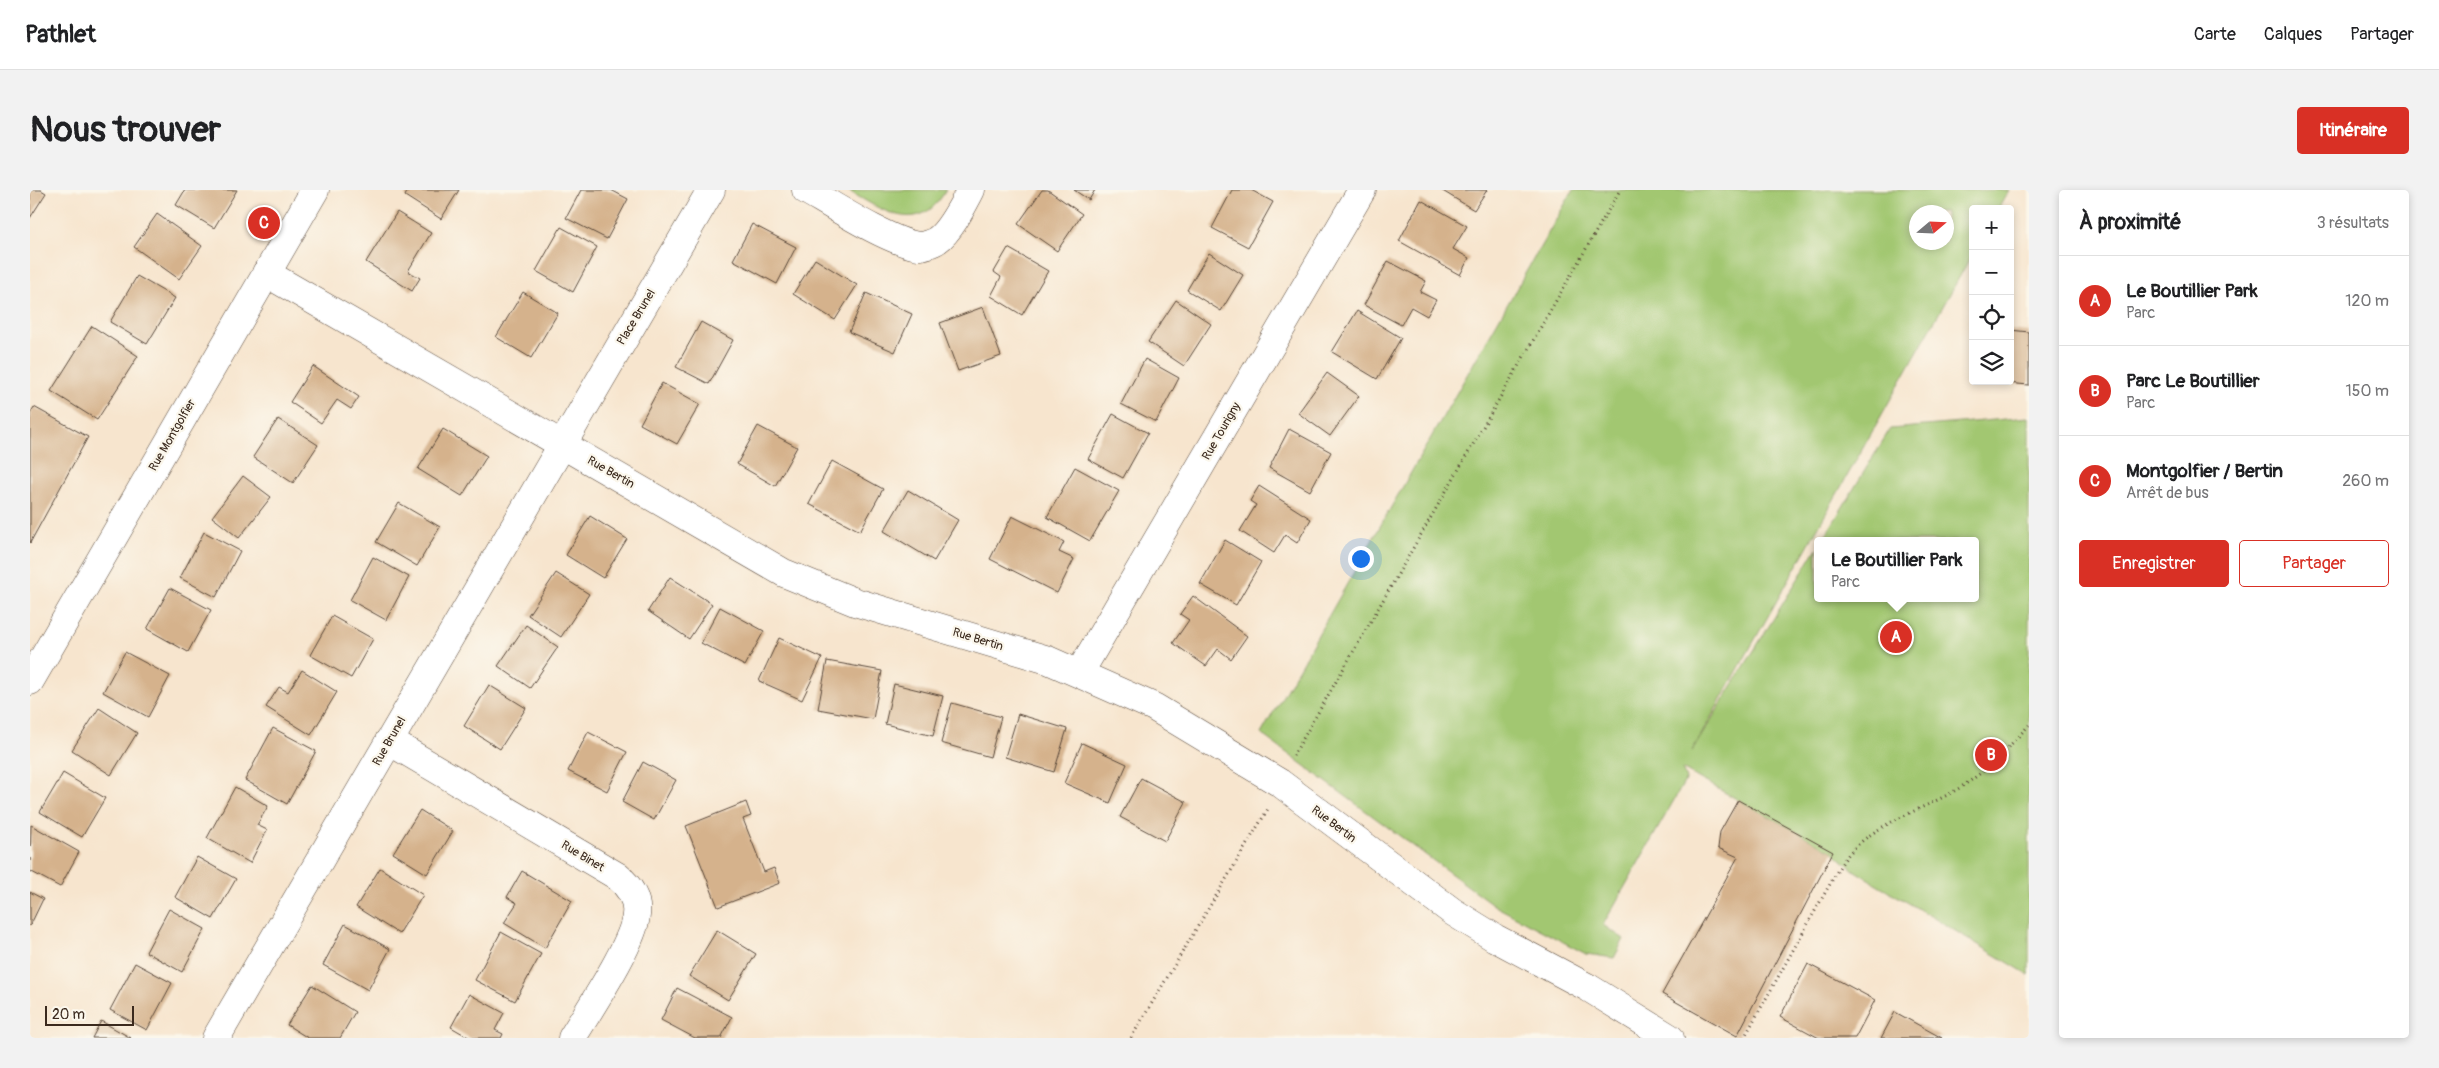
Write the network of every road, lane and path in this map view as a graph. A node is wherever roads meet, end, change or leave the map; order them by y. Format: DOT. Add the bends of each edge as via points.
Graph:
graph roads {
  1 [pos="315,190"];
  2 [pos="711,190"];
  3 [pos="806,190"];
  4 [pos="970,190"];
  5 [pos="1362,190"];
  6 [pos="1620,190"];
  7 [pos="266,273"];
  8 [pos="562,443"];
  9 [pos="1080,672"];
  10 [pos="30,681"];
  11 [pos="2029,726"];
  12 [pos="389,741"];
  13 [pos="1291,759"];
  14 [pos="1269,807"];
  15 [pos="216,1038"];
  16 [pos="572,1038"];
  17 [pos="1131,1038"];
  18 [pos="1670,1038"];
  19 [pos="1744,1038"];
  1 -- 7 [label="street, Rue Montgolfier"];
  2 -- 8 [label="street, Place Brunel"];
  3 -- 4 [label="street" via="863,222 920,246 937,240 959,212"];
  5 -- 9 [label="street, Rue Tourigny"];
  6 -- 13 [label="path"];
  7 -- 8 [label="street, Rue Bertin"];
  7 -- 10 [label="street, Rue Montgolfier"];
  8 -- 9 [label="street, Rue Bertin" via="784,573 855,602"];
  8 -- 12 [label="street, Rue Brunel"];
  9 -- 18 [label="street, Rue Bertin" via="1154,707 1280,783 1453,912 1589,988"];
  11 -- 19 [label="path" via="1997,759 1961,787 1868,835 1855,845"];
  12 -- 15 [label="street, Rue Brunel"];
  12 -- 16 [label="street, Rue Binet" via="617,876 627,885 636,905 634,929"];
  14 -- 17 [label="path"];
}
